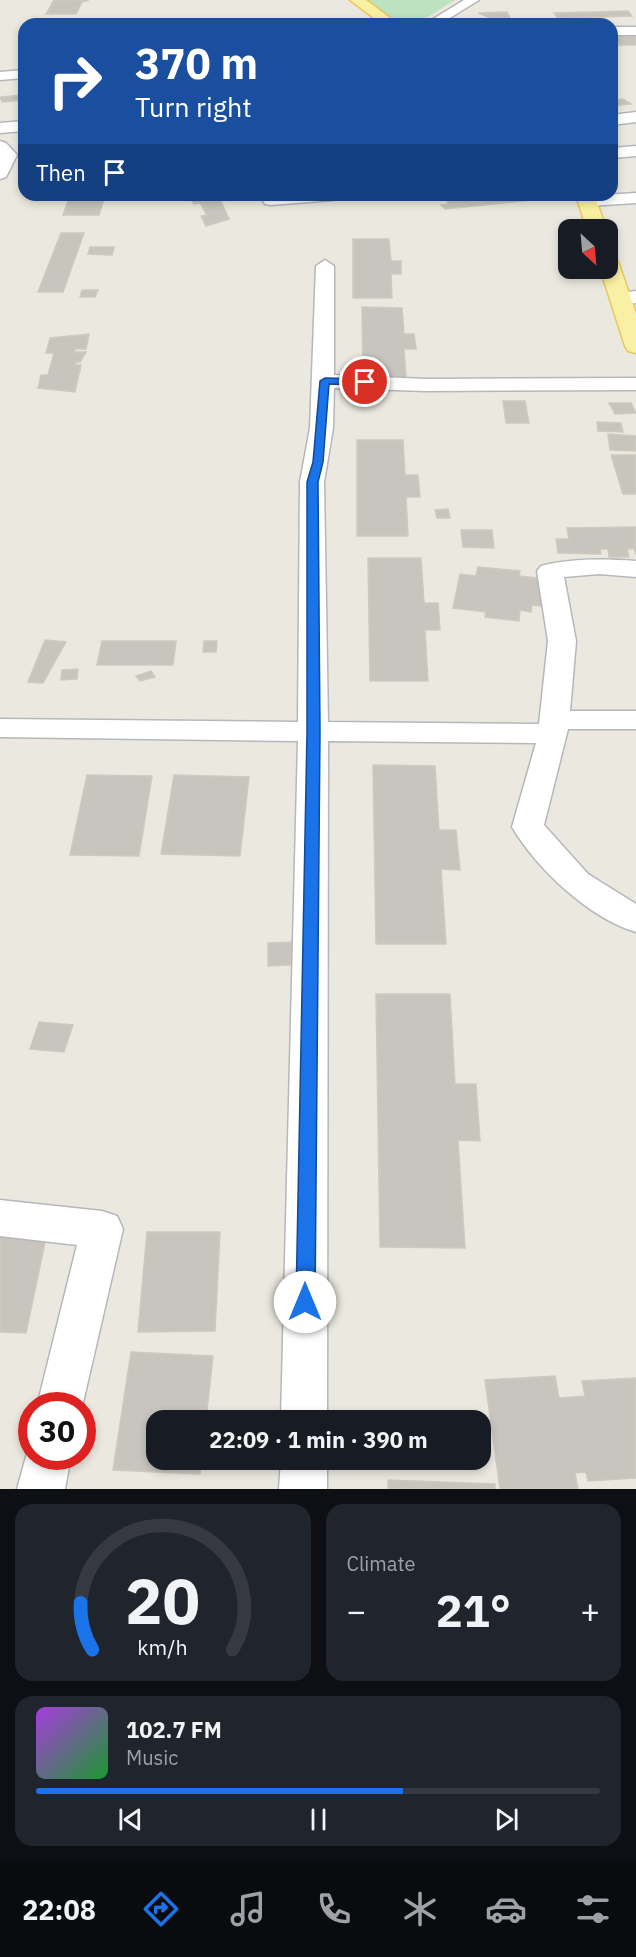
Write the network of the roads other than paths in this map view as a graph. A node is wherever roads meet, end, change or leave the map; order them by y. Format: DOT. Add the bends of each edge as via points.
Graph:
graph roads {
  1 [pos="357,0"];
  2 [pos="472,0"];
  3 [pos="383,18"];
  4 [pos="440,18"];
  5 [pos="618,31"];
  6 [pos="636,31"];
  7 [pos="18,74"];
  8 [pos="0,76"];
  9 [pos="636,117"];
  10 [pos="618,119"];
  11 [pos="18,126"];
  12 [pos="0,128"];
  13 [pos="5,144"];
  14 [pos="636,151"];
  15 [pos="618,152"];
  16 [pos="0,174"];
  17 [pos="618,198"];
  18 [pos="636,198"];
  19 [pos="587,201"];
  20 [pos="593,219"];
  21 [pos="325,266"];
  22 [pos="618,279"];
  23 [pos="628,297"];
  24 [pos="636,346"];
  25 [pos="325,381"];
  26 [pos="636,384"];
  27 [pos="636,569"];
  28 [pos="636,720"];
  29 [pos="554,727"];
  30 [pos="0,729"];
  31 [pos="313,732"];
  32 [pos="636,920"];
  33 [pos="0,1218"];
  34 [pos="63,1392"];
  35 [pos="304,1410"];
  36 [pos="45,1470"];
  37 [pos="304,1470"];
  38 [pos="41,1489"];
  39 [pos="303,1489"];
  1 -- 3 [label="main road"];
  2 -- 4 [label="street"];
  5 -- 6 [label="street"];
  7 -- 8 [label="street"];
  9 -- 10 [label="street"];
  11 -- 12 [label="street"];
  13 -- 16 [label="street" via="9,155"];
  14 -- 15 [label="street"];
  17 -- 18 [label="street"];
  19 -- 20 [label="main road"];
  21 -- 25 [label="street" via="320,306"];
  22 -- 23 [label="main road"];
  23 -- 24 [label="main road"];
  25 -- 26 [label="street" via="426,385"];
  25 -- 31 [label="street" via="318,462 312,482"];
  27 -- 29 [label="street" via="599,566 550,571 562,641"];
  28 -- 29 [label="street"];
  29 -- 31 [label="street"];
  29 -- 32 [label="street" via="528,827 576,882"];
  30 -- 31 [label="street"];
  31 -- 35 [label="street"];
  33 -- 34 [label="street" via="102,1228"];
  36 -- 38 [label="street"];
  37 -- 39 [label="street"];
}
